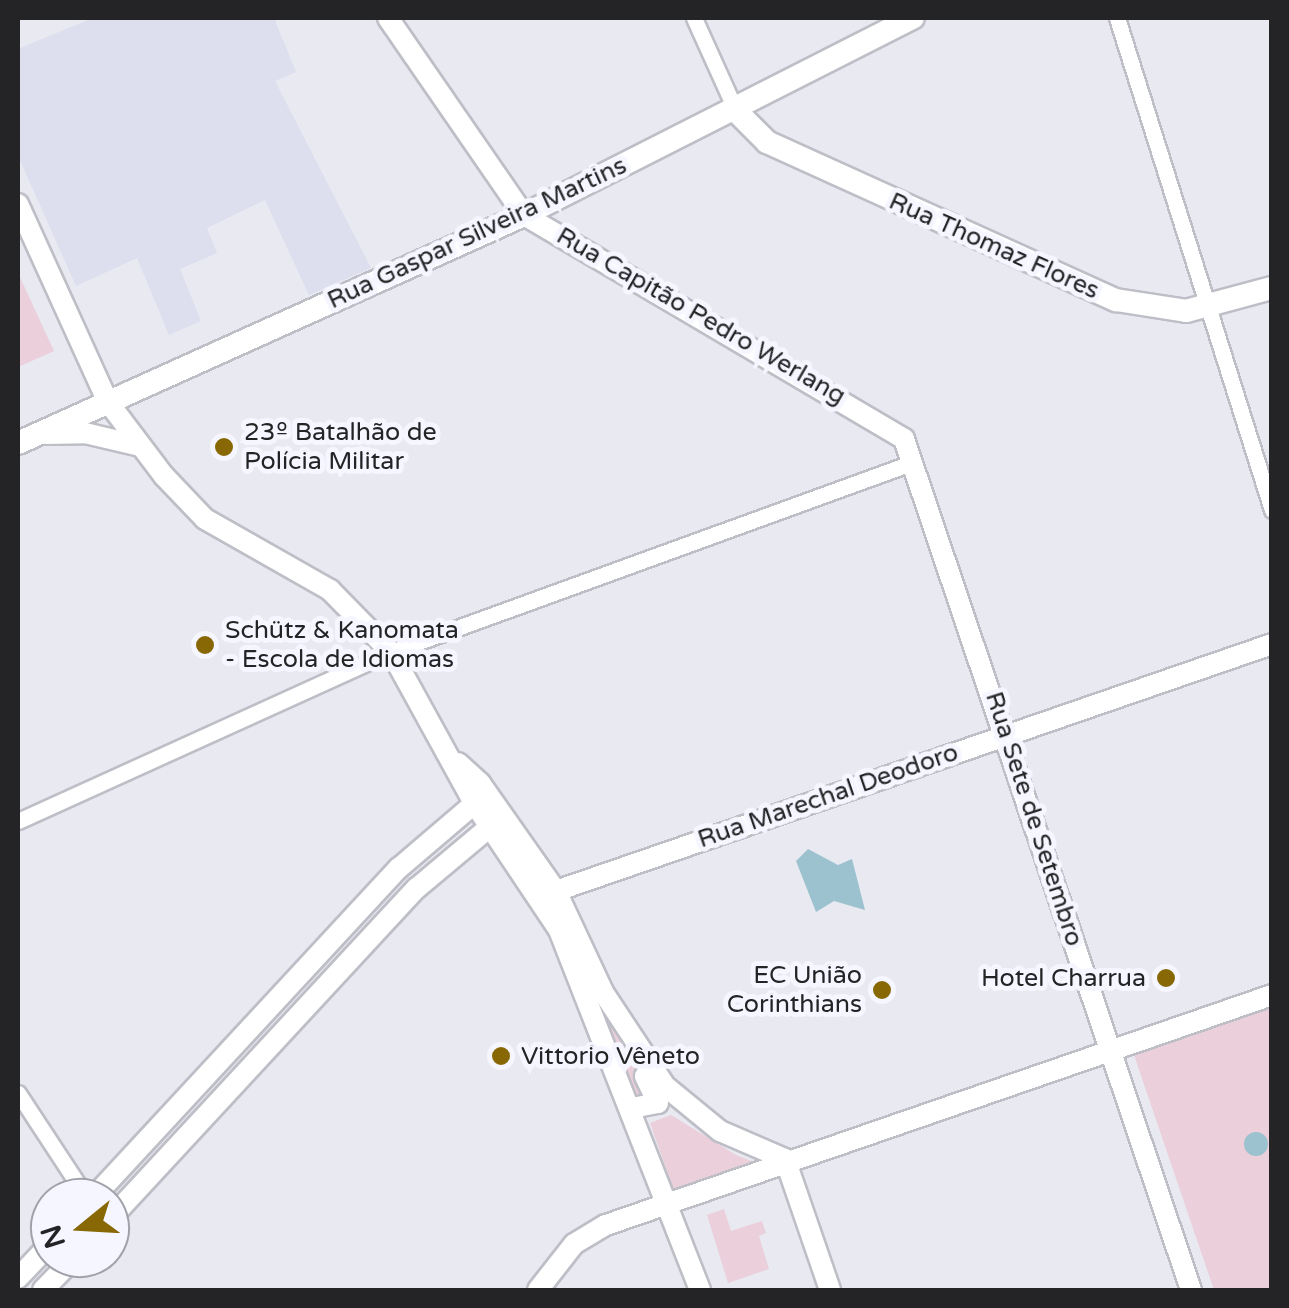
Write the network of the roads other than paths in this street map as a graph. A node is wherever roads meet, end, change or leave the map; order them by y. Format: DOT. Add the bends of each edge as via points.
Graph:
graph roads {
  1 [pos="388,18"];
  2 [pos="694,18"];
  3 [pos="913,18"];
  4 [pos="1117,18"];
  5 [pos="736,111"];
  6 [pos="18,204"];
  7 [pos="524,214"];
  8 [pos="1272,288"];
  9 [pos="1213,308"];
  10 [pos="108,402"];
  11 [pos="26,439"];
  12 [pos="140,446"];
  13 [pos="914,462"];
  14 [pos="1272,510"];
  15 [pos="1272,644"];
  16 [pos="391,652"];
  17 [pos="1006,735"];
  18 [pos="482,800"];
  19 [pos="18,821"];
  20 [pos="490,826"];
  21 [pos="556,891"];
  22 [pos="603,992"];
  23 [pos="1272,995"];
  24 [pos="1111,1050"];
  25 [pos="18,1093"];
  26 [pos="681,1104"];
  27 [pos="634,1113"];
  28 [pos="784,1160"];
  29 [pos="76,1178"];
  30 [pos="109,1178"];
  31 [pos="130,1197"];
  32 [pos="667,1204"];
  33 [pos="18,1282"];
  34 [pos="24,1290"];
  35 [pos="538,1290"];
  36 [pos="700,1290"];
  37 [pos="830,1290"];
  38 [pos="1191,1290"];
  1 -- 7 [label="street, Rua Capitão Pedro Werlang"];
  2 -- 5 [label="street"];
  3 -- 5 [label="main road, Rua Gaspar Silveira Martins"];
  4 -- 9 [label="street"];
  5 -- 7 [label="main road, Rua Gaspar Silveira Martins"];
  5 -- 9 [label="main road, Rua Thomaz Flores" via="767,142 1045,272 1116,300 1186,311"];
  6 -- 10 [label="street"];
  7 -- 10 [label="main road, Rua Gaspar Silveira Martins"];
  7 -- 13 [label="street, Rua Capitão Pedro Werlang" via="890,425"];
  8 -- 9 [label="main road, Rua Thomaz Flores"];
  9 -- 14 [label="street"];
  10 -- 11 [label="main road, Rua Gaspar Silveira Martins"];
  10 -- 12 [label="street"];
  11 -- 12 [label="street, Rua Gaspar Silveira Martins" via="85,433"];
  12 -- 16 [label="street" via="205,518 330,590"];
  13 -- 16 [label="street"];
  13 -- 17 [label="street, Rua Sete de Setembro"];
  15 -- 17 [label="street, Rua Marechal Deodoro"];
  16 -- 18 [label="street" via="445,752"];
  16 -- 19 [label="street"];
  17 -- 21 [label="street, Rua Marechal Deodoro"];
  17 -- 24 [label="street, Rua Sete de Setembro"];
  18 -- 20 [label="street"];
  18 -- 21 [label="street"];
  18 -- 30 [label="street" via="400,868"];
  20 -- 27 [label="street" via="559,930"];
  20 -- 31 [label="street" via="417,888"];
  21 -- 22 [label="street"];
  22 -- 26 [label="street"];
  22 -- 27 [label="street" via="658,1098"];
  23 -- 24 [label="street"];
  24 -- 28 [label="street"];
  24 -- 38 [label="street, Rua Sete de Setembro"];
  25 -- 29 [label="street"];
  26 -- 27 [label="street"];
  26 -- 28 [label="street" via="743,1144"];
  27 -- 32 [label="street"];
  28 -- 32 [label="street"];
  28 -- 37 [label="street"];
  32 -- 35 [label="street" via="581,1238"];
  32 -- 36 [label="street"];
  33 -- 34 [label="street"];
}
